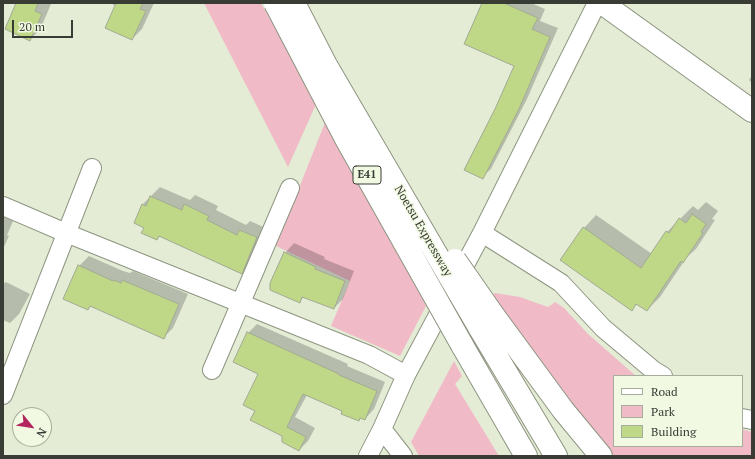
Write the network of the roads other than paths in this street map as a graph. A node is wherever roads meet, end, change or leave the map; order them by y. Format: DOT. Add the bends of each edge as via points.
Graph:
graph roads {
  1 [pos="276,3"];
  2 [pos="294,3"];
  3 [pos="597,3"];
  4 [pos="602,3"];
  5 [pos="752,111"];
  6 [pos="92,168"];
  7 [pos="290,188"];
  8 [pos="3,206"];
  9 [pos="66,233"];
  10 [pos="482,233"];
  11 [pos="240,303"];
  12 [pos="487,322"];
  13 [pos="212,370"];
  14 [pos="406,375"];
  15 [pos="661,375"];
  16 [pos="3,395"];
  17 [pos="382,429"];
  18 [pos="368,456"];
  19 [pos="403,456"];
  20 [pos="526,456"];
  21 [pos="556,456"];
  22 [pos="601,456"];
  1 -- 20 [label="main road, Noetsu Expressway / E41, bridge" via="345,136"];
  2 -- 12 [label="main road, Noetsu Expressway / E41, bridge" via="326,65 366,133"];
  3 -- 10 [label="street"];
  4 -- 5 [label="main road"];
  6 -- 9 [label="street"];
  7 -- 11 [label="street"];
  8 -- 9 [label="street"];
  9 -- 11 [label="street"];
  9 -- 16 [label="street"];
  10 -- 14 [label="street"];
  10 -- 15 [label="street" via="561,283 603,328"];
  11 -- 13 [label="street"];
  11 -- 14 [label="street" via="369,354"];
  12 -- 21 [label="main road, Noetsu Expressway / E41"];
  12 -- 22 [label="main road"];
  14 -- 17 [label="street"];
  17 -- 18 [label="street"];
  17 -- 19 [label="street"];
}
